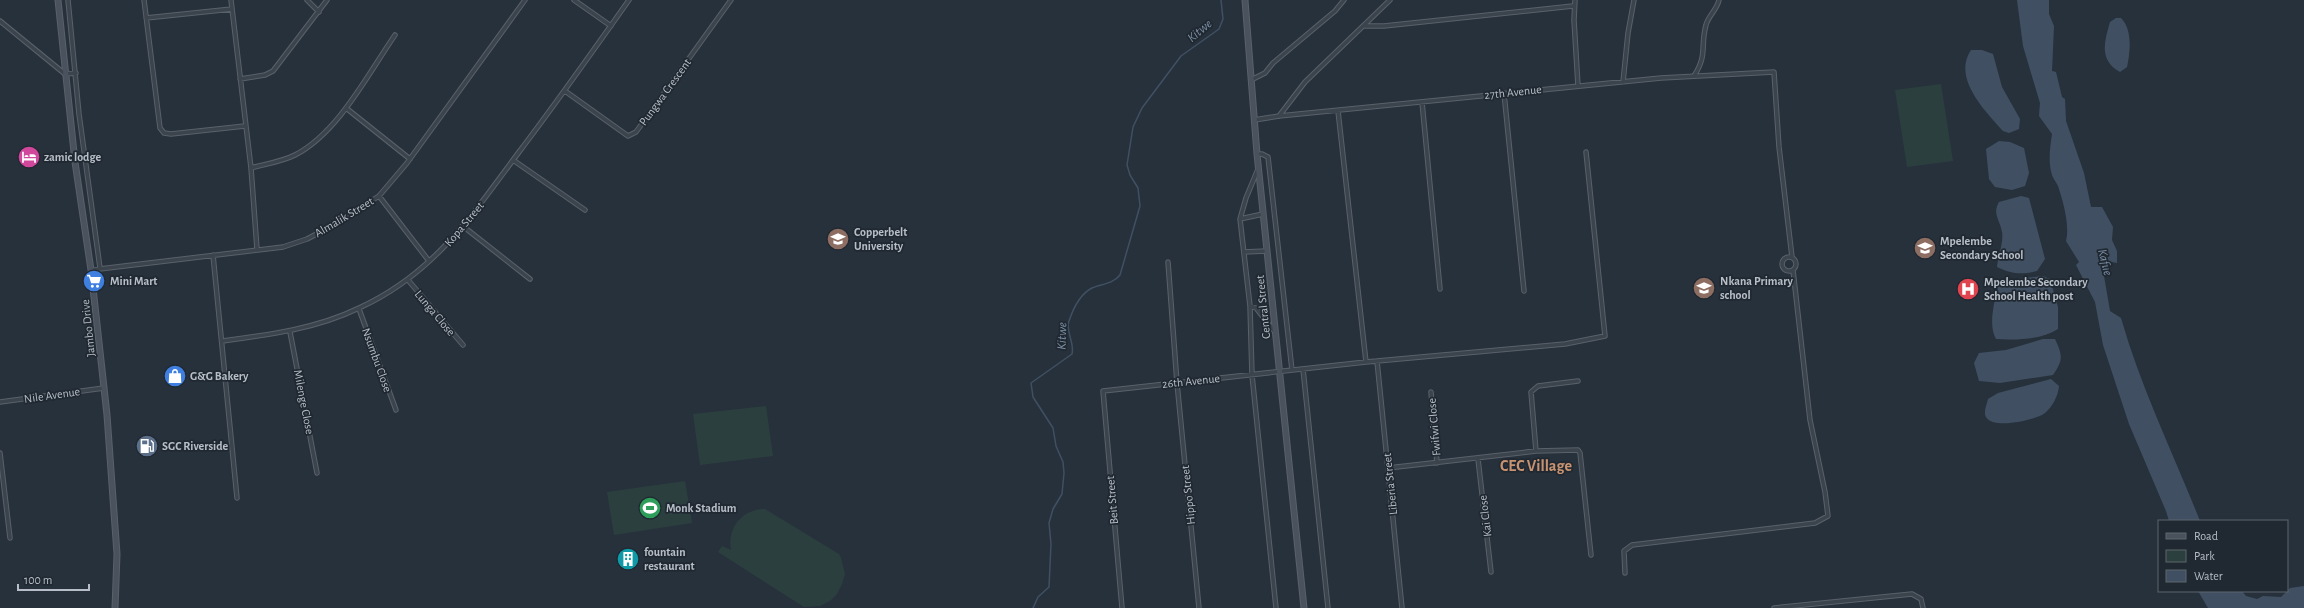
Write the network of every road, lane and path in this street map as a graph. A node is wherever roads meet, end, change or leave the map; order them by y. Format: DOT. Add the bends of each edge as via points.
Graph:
graph roads {
  1 [pos="58,0"];
  2 [pos="68,0"];
  3 [pos="144,0"];
  4 [pos="231,0"];
  5 [pos="307,0"];
  6 [pos="327,0"];
  7 [pos="525,0"];
  8 [pos="574,0"];
  9 [pos="629,0"];
  10 [pos="732,0"];
  11 [pos="1344,0"];
  12 [pos="1390,0"];
  13 [pos="1575,0"];
  14 [pos="1634,0"];
  15 [pos="1720,0"];
  16 [pos="1245,2"];
  17 [pos="1573,6"];
  18 [pos="232,9"];
  19 [pos="319,12"];
  20 [pos="146,18"];
  21 [pos="0,21"];
  22 [pos="611,26"];
  23 [pos="1364,26"];
  24 [pos="395,35"];
  25 [pos="76,73"];
  26 [pos="65,74"];
  27 [pos="1694,76"];
  28 [pos="240,79"];
  29 [pos="1251,80"];
  30 [pos="1623,82"];
  31 [pos="1578,86"];
  32 [pos="565,91"];
  33 [pos="1504,93"];
  34 [pos="1422,102"];
  35 [pos="346,108"];
  36 [pos="1338,111"];
  37 [pos="1279,116"];
  38 [pos="1254,120"];
  39 [pos="245,126"];
  40 [pos="1586,152"];
  41 [pos="1257,154"];
  42 [pos="410,159"];
  43 [pos="513,160"];
  44 [pos="251,168"];
  45 [pos="1258,168"];
  46 [pos="379,196"];
  47 [pos="585,210"];
  48 [pos="1263,214"];
  49 [pos="1240,219"];
  50 [pos="464,226"];
  51 [pos="257,249"];
  52 [pos="1267,251"];
  53 [pos="1244,252"];
  54 [pos="213,256"];
  55 [pos="1792,257"];
  56 [pos="430,261"];
  57 [pos="1168,262"];
  58 [pos="100,268"];
  59 [pos="91,270"];
  60 [pos="1793,270"];
  61 [pos="530,279"];
  62 [pos="408,280"];
  63 [pos="1440,289"];
  64 [pos="1524,291"];
  65 [pos="1250,306"];
  66 [pos="359,309"];
  67 [pos="290,332"];
  68 [pos="1276,334"];
  69 [pos="222,341"];
  70 [pos="463,345"];
  71 [pos="1377,360"];
  72 [pos="1366,362"];
  73 [pos="1303,369"];
  74 [pos="1292,370"];
  75 [pos="1280,372"];
  76 [pos="1252,375"];
  77 [pos="1578,381"];
  78 [pos="1177,383"];
  79 [pos="104,388"];
  80 [pos="1102,392"];
  81 [pos="1431,392"];
  82 [pos="0,402"];
  83 [pos="396,410"];
  84 [pos="1536,451"];
  85 [pos="0,453"];
  86 [pos="1478,459"];
  87 [pos="1437,462"];
  88 [pos="1388,468"];
  89 [pos="317,473"];
  90 [pos="237,498"];
  91 [pos="10,538"];
  92 [pos="1591,555"];
  93 [pos="1491,572"];
  94 [pos="1625,573"];
  95 [pos="116,608"];
  96 [pos="1122,608"];
  97 [pos="1199,608"];
  98 [pos="1276,608"];
  99 [pos="1304,608"];
  100 [pos="1328,608"];
  101 [pos="1402,608"];
  102 [pos="1774,608"];
  103 [pos="1923,608"];
  1 -- 26 [label="street, Jambo Drive"];
  2 -- 25 [label="street"];
  3 -- 20 [label="street"];
  4 -- 18 [label="street"];
  5 -- 19 [label="street"];
  6 -- 19 [label="street"];
  7 -- 42 [label="street, Almalik Street"];
  8 -- 22 [label="street"];
  9 -- 22 [label="street, Kopa Street"];
  10 -- 32 [label="street, Pungwa Crescent" via="631,136"];
  11 -- 29 [label="street" via="1335,11 1273,63 1265,74"];
  12 -- 23 [label="street"];
  13 -- 17 [label="street"];
  14 -- 30 [label="street"];
  15 -- 27 [label="street" via="1706,23 1703,62"];
  16 -- 29 [label="street, Central Street"];
  17 -- 23 [label="street"];
  17 -- 31 [label="street"];
  18 -- 20 [label="street"];
  18 -- 28 [label="street"];
  19 -- 28 [label="street" via="273,71 265,75"];
  20 -- 39 [label="street" via="160,128 164,133"];
  21 -- 26 [label="street"];
  22 -- 32 [label="street, Kopa Street"];
  23 -- 37 [label="street" via="1305,82"];
  24 -- 35 [label="street"];
  25 -- 26 [label="street"];
  25 -- 58 [label="street"];
  26 -- 59 [label="street, Jambo Drive"];
  27 -- 30 [label="street, 27th Avenue"];
  27 -- 55 [label="street, 27th Avenue" via="1774,72 1779,147"];
  28 -- 39 [label="street"];
  29 -- 38 [label="street, Central Street"];
  30 -- 31 [label="street, 27th Avenue"];
  31 -- 33 [label="street, 27th Avenue"];
  32 -- 43 [label="street, Kopa Street"];
  33 -- 34 [label="street, 27th Avenue"];
  33 -- 64 [label="street"];
  34 -- 36 [label="street, 27th Avenue"];
  34 -- 63 [label="street"];
  35 -- 42 [label="street"];
  35 -- 44 [label="street" via="317,139 300,152 284,160"];
  36 -- 37 [label="street, 27th Avenue"];
  36 -- 72 [label="street"];
  37 -- 38 [label="street, 27th Avenue"];
  38 -- 41 [label="street, Central Street"];
  39 -- 44 [label="street"];
  40 -- 71 [label="street, 26th Avenue" via="1605,336 1565,344"];
  41 -- 45 [label="street, Central Street"];
  41 -- 74 [label="street" via="1268,157"];
  42 -- 46 [label="street, Almalik Street"];
  43 -- 47 [label="street"];
  43 -- 50 [label="street, Kopa Street"];
  44 -- 51 [label="street"];
  45 -- 48 [label="street, Central Street"];
  45 -- 49 [label="street"];
  46 -- 51 [label="street, Almalik Street" via="307,239 283,247"];
  46 -- 56 [label="street"];
  48 -- 49 [label="street"];
  48 -- 52 [label="street, Central Street"];
  49 -- 53 [label="street"];
  50 -- 56 [label="street, Kopa Street"];
  50 -- 61 [label="street"];
  51 -- 54 [label="street, Almalik Street"];
  52 -- 53 [label="street"];
  52 -- 68 [label="street, Central Street"];
  53 -- 65 [label="street"];
  54 -- 58 [label="street, Almalik Street"];
  54 -- 69 [label="street"];
  55 -- 60 [label="street" via="1796,264"];
  55 -- 60 [label="street" via="1785,258 1782,265 1786,271"];
  56 -- 62 [label="street, Kopa Street"];
  57 -- 78 [label="street, Hippo Street"];
  58 -- 59 [label="street, Almalik Street"];
  59 -- 79 [label="street, Jambo Drive"];
  60 -- 94 [label="street" via="1810,420 1828,516 1815,523 1632,545 1624,551"];
  62 -- 66 [label="street, Kopa Street"];
  62 -- 70 [label="street, Lunga Close"];
  65 -- 68 [label="street" via="1256,308"];
  65 -- 76 [label="street"];
  66 -- 67 [label="street, Kopa Street"];
  66 -- 83 [label="street, Nsumbu Close"];
  67 -- 69 [label="street, Kopa Street"];
  67 -- 89 [label="street, Milenge Close"];
  68 -- 75 [label="street, Central Street"];
  69 -- 90 [label="street"];
  71 -- 72 [label="street, 26th Avenue"];
  71 -- 88 [label="street, Liberia Street"];
  72 -- 73 [label="street, 26th Avenue"];
  73 -- 74 [label="street, 26th Avenue"];
  73 -- 100 [label="street"];
  74 -- 75 [label="street, 26th Avenue"];
  75 -- 76 [label="street, 26th Avenue"];
  75 -- 99 [label="street, Central Street"];
  76 -- 78 [label="street, 26th Avenue"];
  76 -- 98 [label="street"];
  77 -- 84 [label="street" via="1538,386 1531,392"];
  78 -- 80 [label="street, 26th Avenue"];
  78 -- 97 [label="street, Hippo Street"];
  79 -- 82 [label="street, Nile Avenue"];
  79 -- 95 [label="street, Jambo Drive" via="118,554"];
  80 -- 96 [label="street, Beit Street"];
  81 -- 87 [label="street, Fwifwi Close"];
  84 -- 86 [label="street"];
  84 -- 92 [label="street" via="1573,448 1580,453"];
  85 -- 91 [label="street"];
  86 -- 87 [label="street"];
  86 -- 93 [label="street, Kai Close"];
  87 -- 88 [label="street"];
  88 -- 101 [label="street, Liberia Street"];
  102 -- 103 [label="street" via="1912,594 1921,599"];
}
